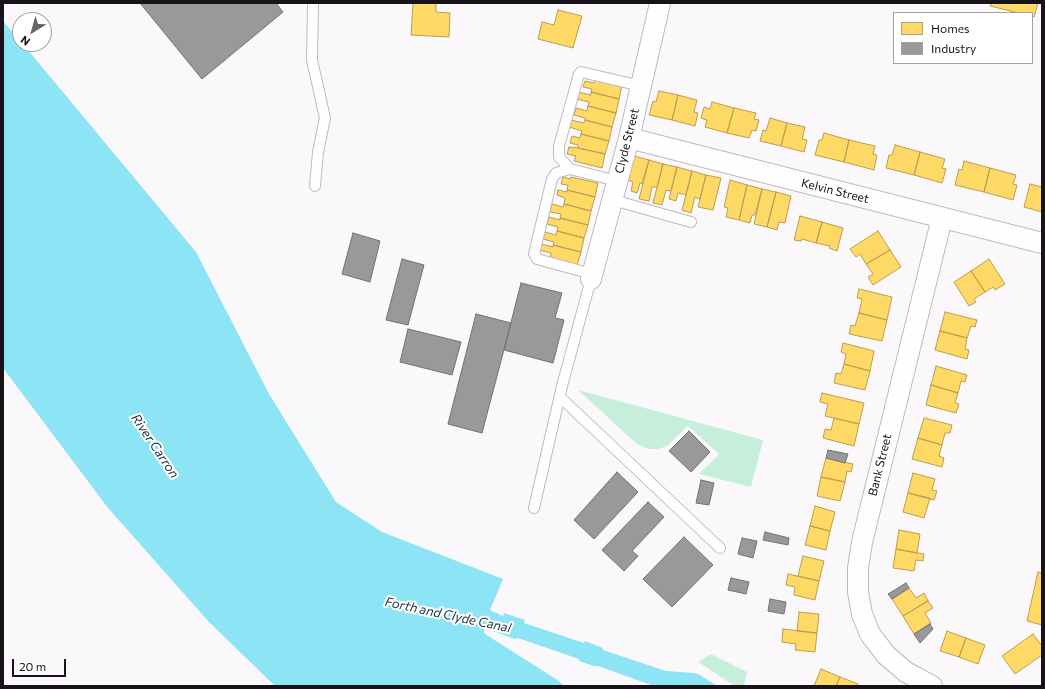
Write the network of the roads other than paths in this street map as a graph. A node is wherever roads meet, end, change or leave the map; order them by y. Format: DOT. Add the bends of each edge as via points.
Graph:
graph roads {
  1 [pos="313,3"];
  2 [pos="660,3"];
  3 [pos="641,86"];
  4 [pos="629,138"];
  5 [pos="570,169"];
  6 [pos="315,186"];
  7 [pos="615,190"];
  8 [pos="942,218"];
  9 [pos="691,222"];
  10 [pos="1042,243"];
  11 [pos="592,276"];
  12 [pos="560,397"];
  13 [pos="534,508"];
  14 [pos="720,548"];
  15 [pos="932,686"];
  1 -- 6 [label="lane" via="312,60 325,118"];
  2 -- 3 [label="street, Clyde Street"];
  3 -- 4 [label="street, Clyde Street"];
  3 -- 5 [label="lane" via="581,72 579,74 559,146 559,158"];
  4 -- 7 [label="street, Clyde Street"];
  4 -- 8 [label="street, Kelvin Street"];
  5 -- 7 [label="lane"];
  5 -- 11 [label="lane" via="556,172 552,179 534,254 537,259"];
  7 -- 9 [label="lane"];
  7 -- 11 [label="street, Clyde Street"];
  8 -- 10 [label="street, Kelvin Street"];
  8 -- 15 [label="street, Bank Street" via="862,542 858,568 859,600 870,634 886,655 906,672"];
  11 -- 12 [label="lane"];
  12 -- 13 [label="lane"];
  12 -- 14 [label="lane"];
}
